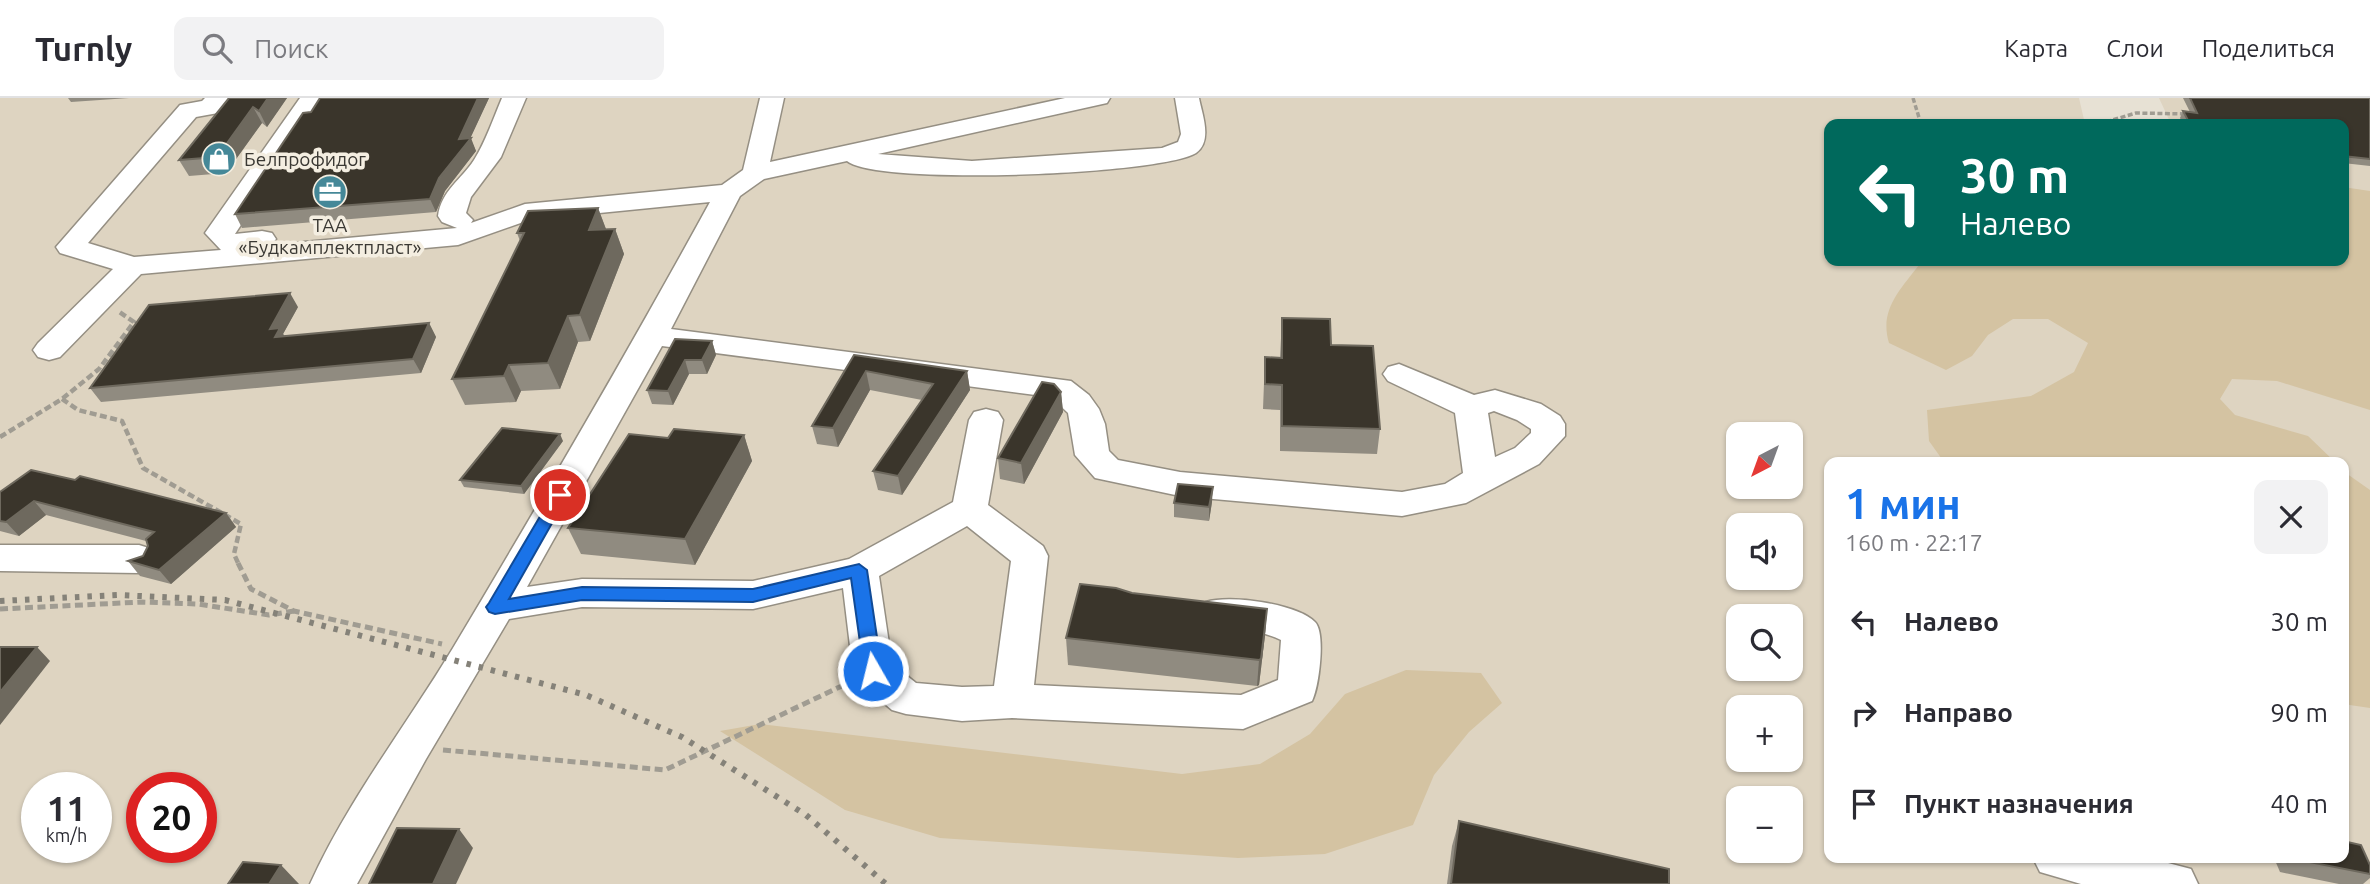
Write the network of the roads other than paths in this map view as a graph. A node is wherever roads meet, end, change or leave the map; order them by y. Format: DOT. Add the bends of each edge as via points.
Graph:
graph roads {
  1 [pos="218,98"];
  2 [pos="312,98"];
  3 [pos="514,98"];
  4 [pos="772,98"];
  5 [pos="1098,98"];
  6 [pos="1187,98"];
  7 [pos="841,154"];
  8 [pos="742,182"];
  9 [pos="506,217"];
  10 [pos="459,220"];
  11 [pos="133,266"];
  12 [pos="652,337"];
  13 [pos="49,351"];
  14 [pos="1399,374"];
  15 [pos="1471,407"];
  16 [pos="986,420"];
  17 [pos="1480,478"];
  18 [pos="970,509"];
  19 [pos="0,558"];
  20 [pos="139,559"];
  21 [pos="859,570"];
  22 [pos="495,607"];
  23 [pos="1187,608"];
  24 [pos="1012,701"];
  25 [pos="2079,863"];
  26 [pos="333,884"];
  27 [pos="2175,884"];
  1 -- 11 [label="street" via="209,108 189,110 71,247"];
  2 -- 10 [label="street" via="219,233 228,243"];
  3 -- 10 [label="street" via="483,167 452,208 452,216"];
  4 -- 8 [label="street"];
  5 -- 7 [label="street"];
  6 -- 7 [label="street" via="1194,134 1188,147 1165,155 981,169 891,165"];
  7 -- 8 [label="street"];
  8 -- 9 [label="street"];
  8 -- 12 [label="street"];
  9 -- 10 [label="street"];
  9 -- 11 [label="street" via="458,237"];
  11 -- 13 [label="street"];
  12 -- 17 [label="street" via="1060,388 1081,402 1092,455 1107,470 1180,484 1402,504 1454,494"];
  12 -- 22 [label="street"];
  14 -- 15 [label="street"];
  15 -- 17 [label="street"];
  15 -- 17 [label="street" via="1495,400 1530,412 1548,424 1548,436 1527,456"];
  16 -- 18 [label="street"];
  18 -- 21 [label="street"];
  18 -- 24 [label="street" via="1030,556"];
  19 -- 20 [label="street"];
  21 -- 22 [label="street" via="753,595 582,593"];
  21 -- 24 [label="street" via="873,671 906,698 962,704"];
  22 -- 26 [label="street"];
  23 -- 24 [label="street" via="1269,617 1301,632 1298,689 1243,712"];
  25 -- 27 [label="street"];
}
